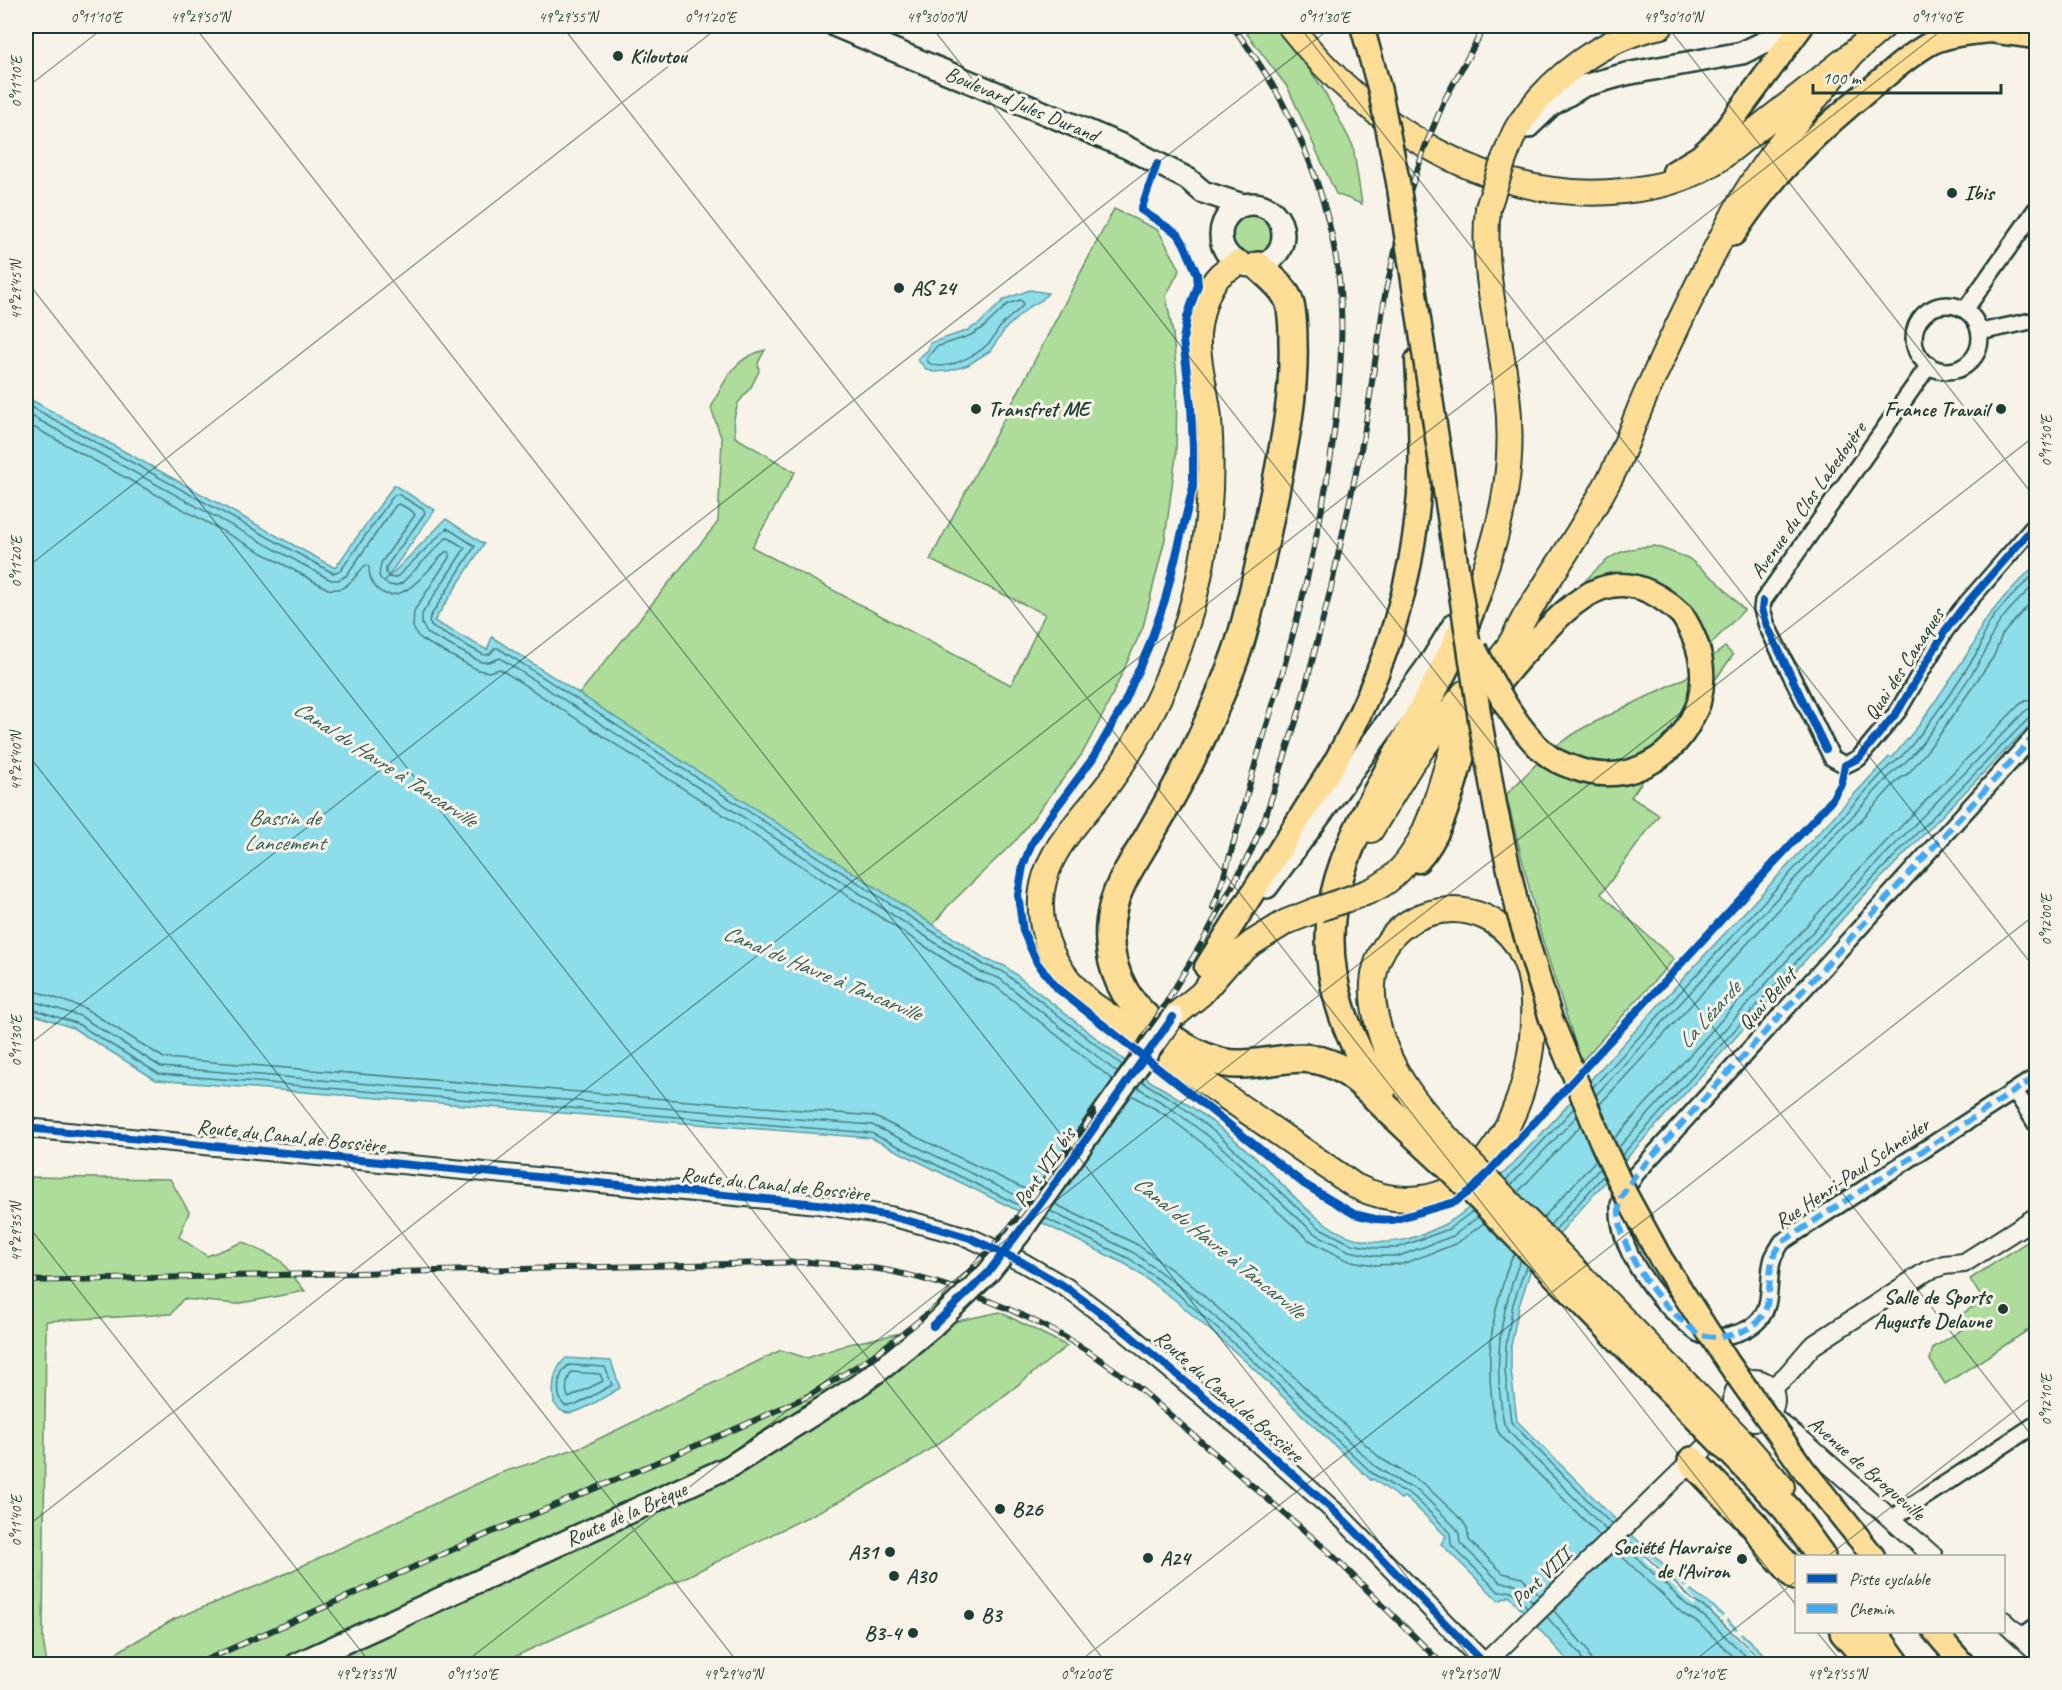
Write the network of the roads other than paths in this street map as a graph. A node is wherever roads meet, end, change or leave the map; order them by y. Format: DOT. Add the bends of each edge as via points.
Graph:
graph roads {
  1 [pos="836,26"];
  2 [pos="1290,26"];
  3 [pos="1362,26"];
  4 [pos="1661,26"];
  5 [pos="1777,26"];
  6 [pos="1792,26"];
  7 [pos="1802,26"];
  8 [pos="1884,26"];
  9 [pos="2008,31"];
  10 [pos="1781,52"];
  11 [pos="1852,54"];
  12 [pos="1504,159"];
  13 [pos="1632,190"];
  14 [pos="1203,192"];
  15 [pos="1242,205"];
  16 [pos="2037,209"];
  17 [pos="1222,225"];
  18 [pos="1249,265"];
  19 [pos="1413,290"];
  20 [pos="1695,293"];
  21 [pos="1965,310"];
  22 [pos="2037,320"];
  23 [pos="1980,332"];
  24 [pos="1929,365"];
  25 [pos="2037,524"];
  26 [pos="1480,583"];
  27 [pos="1528,612"];
  28 [pos="1467,634"];
  29 [pos="2037,734"];
  30 [pos="1826,748"];
  31 [pos="1371,891"];
  32 [pos="1206,967"];
  33 [pos="1173,1017"];
  34 [pos="2037,1077"];
  35 [pos="2015,1091"];
  36 [pos="2037,1124"];
  37 [pos="26,1128"];
  38 [pos="1457,1161"];
  39 [pos="2037,1217"];
  40 [pos="1672,1312"];
  41 [pos="933,1326"];
  42 [pos="1772,1388"];
  43 [pos="1739,1415"];
  44 [pos="1770,1415"];
  45 [pos="2037,1424"];
  46 [pos="1741,1450"];
  47 [pos="1692,1461"];
  48 [pos="1891,1519"];
  49 [pos="1820,1555"];
  50 [pos="1832,1555"];
  51 [pos="1872,1555"];
  52 [pos="1931,1555"];
  53 [pos="1795,1574"];
  54 [pos="2005,1622"];
  55 [pos="2037,1626"];
  56 [pos="1845,1633"];
  57 [pos="1874,1633"];
  58 [pos="1886,1633"];
  59 [pos="1936,1633"];
  60 [pos="2021,1636"];
  61 [pos="2037,1651"];
  62 [pos="1481,1661"];
  63 [pos="297,1665"];
  64 [pos="1872,1665"];
  65 [pos="1896,1665"];
  66 [pos="1908,1665"];
  67 [pos="1963,1665"];
  1 -- 14 [label="main road, Boulevard Jules Durand" via="1126,147 1188,179"];
  2 -- 13 [label="highway" via="1364,102 1405,133 1461,163 1511,181 1563,191"];
  3 -- 19 [label="main road, bridge" via="1398,182"];
  4 -- 12 [label="highway" via="1625,37 1565,72 1543,93 1518,127"];
  5 -- 12 [label="main road" via="1767,41 1742,53 1626,74 1583,86 1536,117"];
  6 -- 10 [label="main road"];
  7 -- 10 [label="main road"];
  8 -- 11 [label="highway"];
  9 -- 20 [label="main road" via="1951,36 1924,47 1836,117 1766,188"];
  10 -- 13 [label="main road" via="1731,124 1708,149 1676,171"];
  11 -- 13 [label="highway" via="1718,160 1677,181"];
  11 -- 20 [label="highway" via="1777,147 1738,206"];
  12 -- 26 [label="highway, bridge" via="1488,208 1485,235 1510,437 1500,521"];
  14 -- 15 [label="main road"];
  14 -- 17 [label="main road"];
  15 -- 17 [label="main road" via="1230,212"];
  15 -- 18 [label="main road" via="1263,205 1272,210 1283,227 1284,237 1276,256 1268,262"];
  16 -- 21 [label="street"];
  17 -- 18 [label="main road" via="1222,245 1227,255"];
  18 -- 38 [label="highway" via="1283,290 1289,302 1294,374 1286,439 1239,643 1176,789 1116,896 1109,932 1112,959 1135,1006 1180,1044 1224,1063 1294,1058 1339,1068"];
  18 -- 38 [label="highway" via="1225,271 1215,280 1198,334 1209,416 1208,517 1185,629 1158,698 1130,750 1052,860 1041,899 1044,933 1064,977 1092,1004 1355,1186 1387,1198 1413,1200 1449,1191 1480,1166 1507,1126 1525,1080 1532,1041 1529,971 1509,936 1484,917 1463,911 1440,911 1413,920 1388,941 1373,975 1373,1003 1392,1065"];
  19 -- 28 [label="main road, bridge"];
  19 -- 32 [label="main road, bridge" via="1420,476 1401,607 1359,718"];
  20 -- 27 [label="highway" via="1649,386 1611,478"];
  21 -- 23 [label="street"];
  21 -- 24 [label="street" via="1945,305 1934,307 1919,320 1914,342"];
  22 -- 23 [label="street"];
  23 -- 24 [label="street" via="1978,348 1964,366 1942,370"];
  24 -- 30 [label="street, Avenue du Clos Labedoyère" via="1763,601 1763,617"];
  25 -- 30 [label="street, Quai des Canaques" via="1945,631 1898,711 1859,758 1845,765 1832,758"];
  26 -- 32 [label="main road, Pont VII bis" via="1432,660"];
  26 -- 38 [label="highway" via="1446,664 1355,835 1340,876 1330,935 1339,1000 1365,1066 1383,1093"];
  27 -- 31 [label="highway" via="1466,714 1418,845 1405,864"];
  27 -- 38 [label="highway" via="1411,764 1373,825 1352,877 1341,931 1348,992 1360,1032 1375,1063"];
  28 -- 31 [label="main road, bridge" via="1484,666 1523,730 1547,755 1589,774 1612,775 1641,768 1666,754 1686,729 1699,703 1700,650 1682,615 1650,592 1631,587 1614,586 1588,594 1562,612 1513,665 1474,719 1430,847 1407,872"];
  28 -- 51 [label="main road, bridge" via="1492,789 1518,911 1551,1018 1601,1141 1661,1259 1711,1336 1804,1470"];
  29 -- 40 [label="street, Quai Bellot" via="1636,1174 1618,1204 1621,1227 1636,1266"];
  31 -- 33 [label="highway, bridge" via="1286,922 1252,943"];
  32 -- 33 [label="main road, Pont VII bis"];
  33 -- 41 [label="main road, Pont VII bis, bridge" via="988,1274"];
  34 -- 35 [label="street, Rue Henri-Paul Schneider"];
  35 -- 36 [label="street"];
  35 -- 40 [label="street, Rue Henri-Paul Schneider" via="1782,1242 1773,1258 1765,1311 1745,1331 1724,1337 1700,1335"];
  37 -- 62 [label="street, Route du Canal de Bossière" via="818,1204 890,1216 970,1238 1067,1288 1127,1333 1344,1520"];
  38 -- 46 [label="highway, bridge"];
  39 -- 42 [label="street" via="1964,1263 1927,1271 1812,1346"];
  41 -- 63 [label="main road, Route de la Brèque" via="856,1387 731,1466"];
  42 -- 43 [label="street" via="1762,1380 1743,1382 1733,1399"];
  42 -- 44 [label="street" via="1775,1405"];
  43 -- 44 [label="street" via="1755,1422"];
  43 -- 47 [label="street, Pont VIII"];
  44 -- 48 [label="street, Avenue de Broqueville"];
  45 -- 48 [label="street"];
  46 -- 49 [label="highway"];
  46 -- 50 [label="highway" via="1786,1492"];
  47 -- 53 [label="highway"];
  47 -- 62 [label="street, Pont VIII" via="1529,1620"];
  48 -- 52 [label="street, Avenue de Broqueville"];
  54 -- 60 [label="street"];
  55 -- 60 [label="street"];
  56 -- 64 [label="highway"];
  57 -- 65 [label="highway"];
  58 -- 66 [label="highway"];
  59 -- 67 [label="main road"];
  60 -- 61 [label="street"];
}
